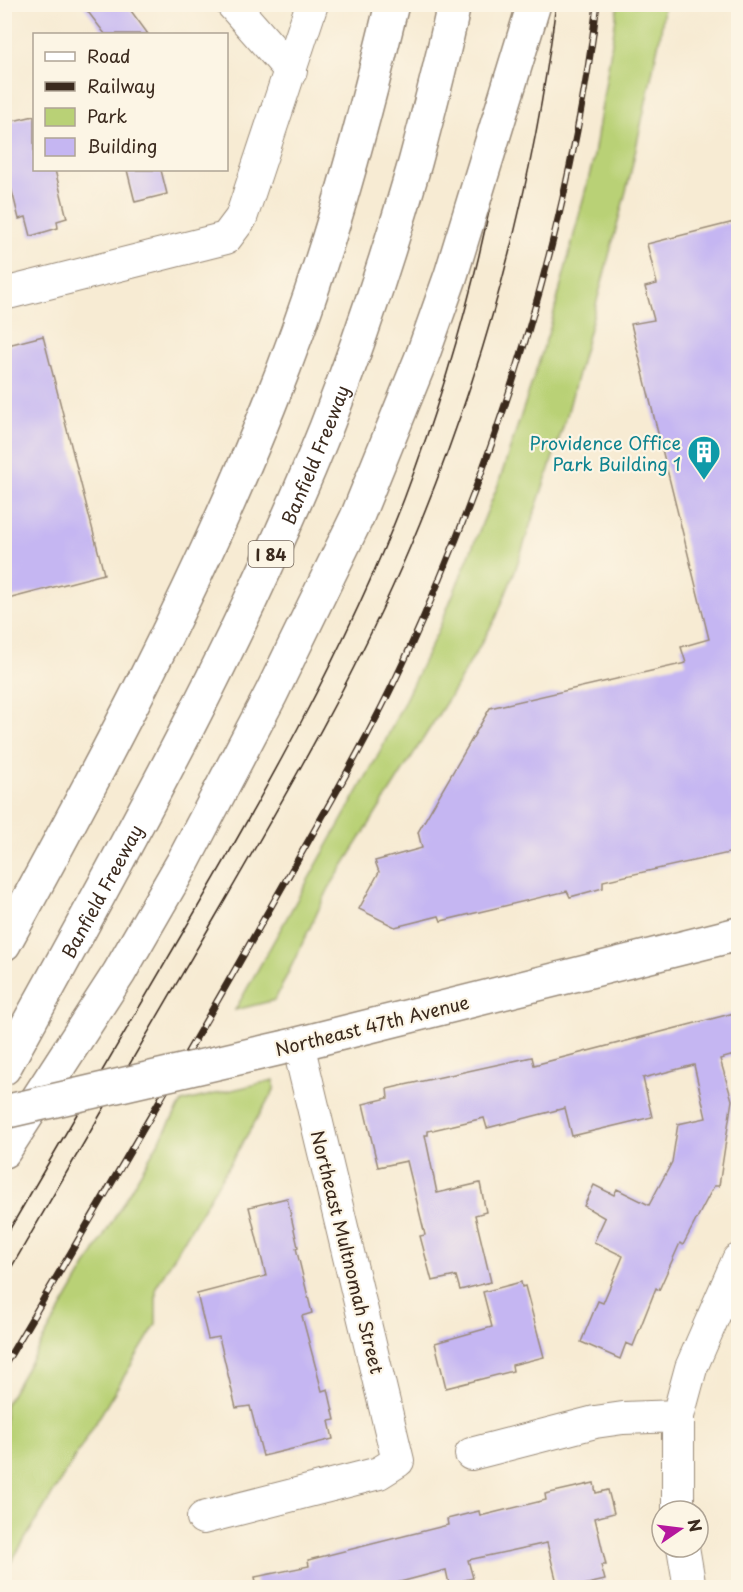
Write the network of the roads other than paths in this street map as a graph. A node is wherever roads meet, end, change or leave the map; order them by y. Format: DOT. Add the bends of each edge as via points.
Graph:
graph roads {
  1 [pos="232,4"];
  2 [pos="312,4"];
  3 [pos="392,4"];
  4 [pos="454,4"];
  5 [pos="534,4"];
  6 [pos="291,71"];
  7 [pos="4,294"];
  8 [pos="738,934"];
  9 [pos="4,944"];
  10 [pos="292,1045"];
  11 [pos="4,1068"];
  12 [pos="4,1112"];
  13 [pos="4,1151"];
  14 [pos="738,1260"];
  15 [pos="678,1416"];
  16 [pos="471,1454"];
  17 [pos="678,1499"];
  18 [pos="203,1518"];
  19 [pos="685,1559"];
  20 [pos="690,1587"];
  1 -- 6 [label="street"];
  2 -- 6 [label="street"];
  3 -- 9 [label="main road" via="339,207 269,406 219,524 138,692"];
  4 -- 11 [label="main road, Banfield Freeway / I 84" via="397,225 326,429 279,538 192,719"];
  5 -- 13 [label="main road, bridge" via="451,275 357,517 189,852 118,973"];
  6 -- 7 [label="street" via="241,218 226,238"];
  8 -- 10 [label="main road, Northeast 47th Avenue"];
  10 -- 12 [label="main road, Northeast 47th Avenue, bridge"];
  10 -- 18 [label="street, Northeast Multnomah Street" via="398,1461 379,1473"];
  14 -- 15 [label="street" via="691,1368"];
  15 -- 16 [label="street" via="595,1422"];
  15 -- 17 [label="street"];
  19 -- 20 [label="street"];
}
